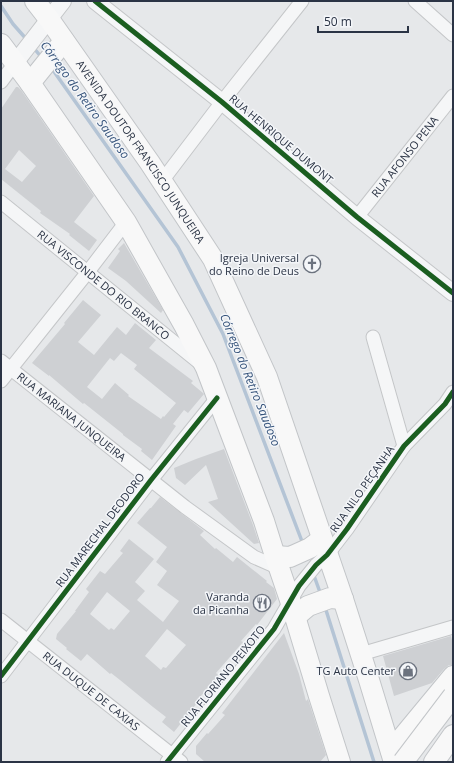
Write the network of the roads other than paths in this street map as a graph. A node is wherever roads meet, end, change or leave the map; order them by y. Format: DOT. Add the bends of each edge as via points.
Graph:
graph roads {
  1 [pos="35,1"];
  2 [pos="63,1"];
  3 [pos="96,1"];
  4 [pos="302,1"];
  5 [pos="415,1"];
  6 [pos="45,25"];
  7 [pos="453,35"];
  8 [pos="1,44"];
  9 [pos="61,45"];
  10 [pos="20,57"];
  11 [pos="35,77"];
  12 [pos="1,82"];
  13 [pos="453,96"];
  14 [pos="222,102"];
  15 [pos="162,181"];
  16 [pos="1,202"];
  17 [pos="357,217"];
  18 [pos="126,222"];
  19 [pos="87,273"];
  20 [pos="453,293"];
  21 [pos="373,337"];
  22 [pos="6,365"];
  23 [pos="206,368"];
  24 [pos="1,381"];
  25 [pos="453,392"];
  26 [pos="217,398"];
  27 [pos="449,407"];
  28 [pos="404,446"];
  29 [pos="151,480"];
  30 [pos="319,552"];
  31 [pos="281,560"];
  32 [pos="336,599"];
  33 [pos="298,602"];
  34 [pos="1,620"];
  35 [pos="453,627"];
  36 [pos="28,641"];
  37 [pos="360,654"];
  38 [pos="1,676"];
  39 [pos="453,676"];
  40 [pos="453,696"];
  41 [pos="453,715"];
  42 [pos="415,722"];
  43 [pos="453,735"];
  44 [pos="396,758"];
  45 [pos="174,760"];
  46 [pos="340,762"];
  47 [pos="418,762"];
  48 [pos="434,762"];
  1 -- 6 [label="main road, AVENIDA DOUTOR FRANCISCO JUNQUEIRA"];
  2 -- 6 [label="street"];
  3 -- 14 [label="street, RUA HENRIQUE DUMONT"];
  4 -- 14 [label="street"];
  5 -- 7 [label="street"];
  6 -- 9 [label="main road, AVENIDA DOUTOR FRANCISCO JUNQUEIRA"];
  6 -- 10 [label="street"];
  8 -- 10 [label="main road"];
  9 -- 11 [label="main road"];
  9 -- 15 [label="main road, AVENIDA DOUTOR FRANCISCO JUNQUEIRA"];
  10 -- 11 [label="main road"];
  10 -- 12 [label="street"];
  11 -- 18 [label="main road"];
  13 -- 17 [label="street, RUA AFONSO PENA"];
  14 -- 15 [label="street"];
  14 -- 17 [label="street, RUA HENRIQUE DUMONT"];
  15 -- 30 [label="main road, AVENIDA DOUTOR FRANCISCO JUNQUEIRA" via="213,259 267,377"];
  16 -- 19 [label="street, RUA VISCONDE DO RIO BRANCO"];
  17 -- 20 [label="street, RUA HENRIQUE DUMONT"];
  18 -- 19 [label="street"];
  18 -- 23 [label="main road"];
  19 -- 22 [label="street"];
  19 -- 23 [label="street, RUA VISCONDE DO RIO BRANCO"];
  21 -- 28 [label="street"];
  22 -- 24 [label="street"];
  22 -- 29 [label="street, RUA MARIANA JUNQUEIRA"];
  23 -- 26 [label="main road"];
  25 -- 27 [label="street, RUA NILO PEÇANHA"];
  26 -- 29 [label="street, RUA MARECHAL DEODORO"];
  26 -- 31 [label="main road"];
  27 -- 28 [label="street, RUA NILO PEÇANHA"];
  28 -- 30 [label="street, RUA NILO PEÇANHA" via="347,529"];
  29 -- 31 [label="street, RUA MARIANA JUNQUEIRA" via="254,557"];
  29 -- 36 [label="street, RUA MARECHAL DEODORO"];
  30 -- 31 [label="main road"];
  30 -- 32 [label="main road, AVENIDA DOUTOR FRANCISCO JUNQUEIRA"];
  30 -- 33 [label="street, RUA NILO PEÇANHA"];
  31 -- 33 [label="main road"];
  32 -- 33 [label="main road"];
  32 -- 37 [label="main road, AVENIDA DOUTOR FRANCISCO JUNQUEIRA"];
  33 -- 45 [label="street, RUA FLORIANO PEIXOTO" via="274,629"];
  33 -- 46 [label="main road"];
  34 -- 36 [label="street, RUA DUQUE DE CAXIAS"];
  35 -- 37 [label="street"];
  36 -- 38 [label="street, RUA MARECHAL DEODORO"];
  36 -- 45 [label="street, RUA DUQUE DE CAXIAS"];
  37 -- 44 [label="main road, AVENIDA DOUTOR FRANCISCO JUNQUEIRA"];
  39 -- 42 [label="main road"];
  40 -- 44 [label="main road, bridge"];
  41 -- 47 [label="main road"];
  42 -- 43 [label="street"];
  42 -- 44 [label="main road"];
  43 -- 48 [label="main road"];
}
